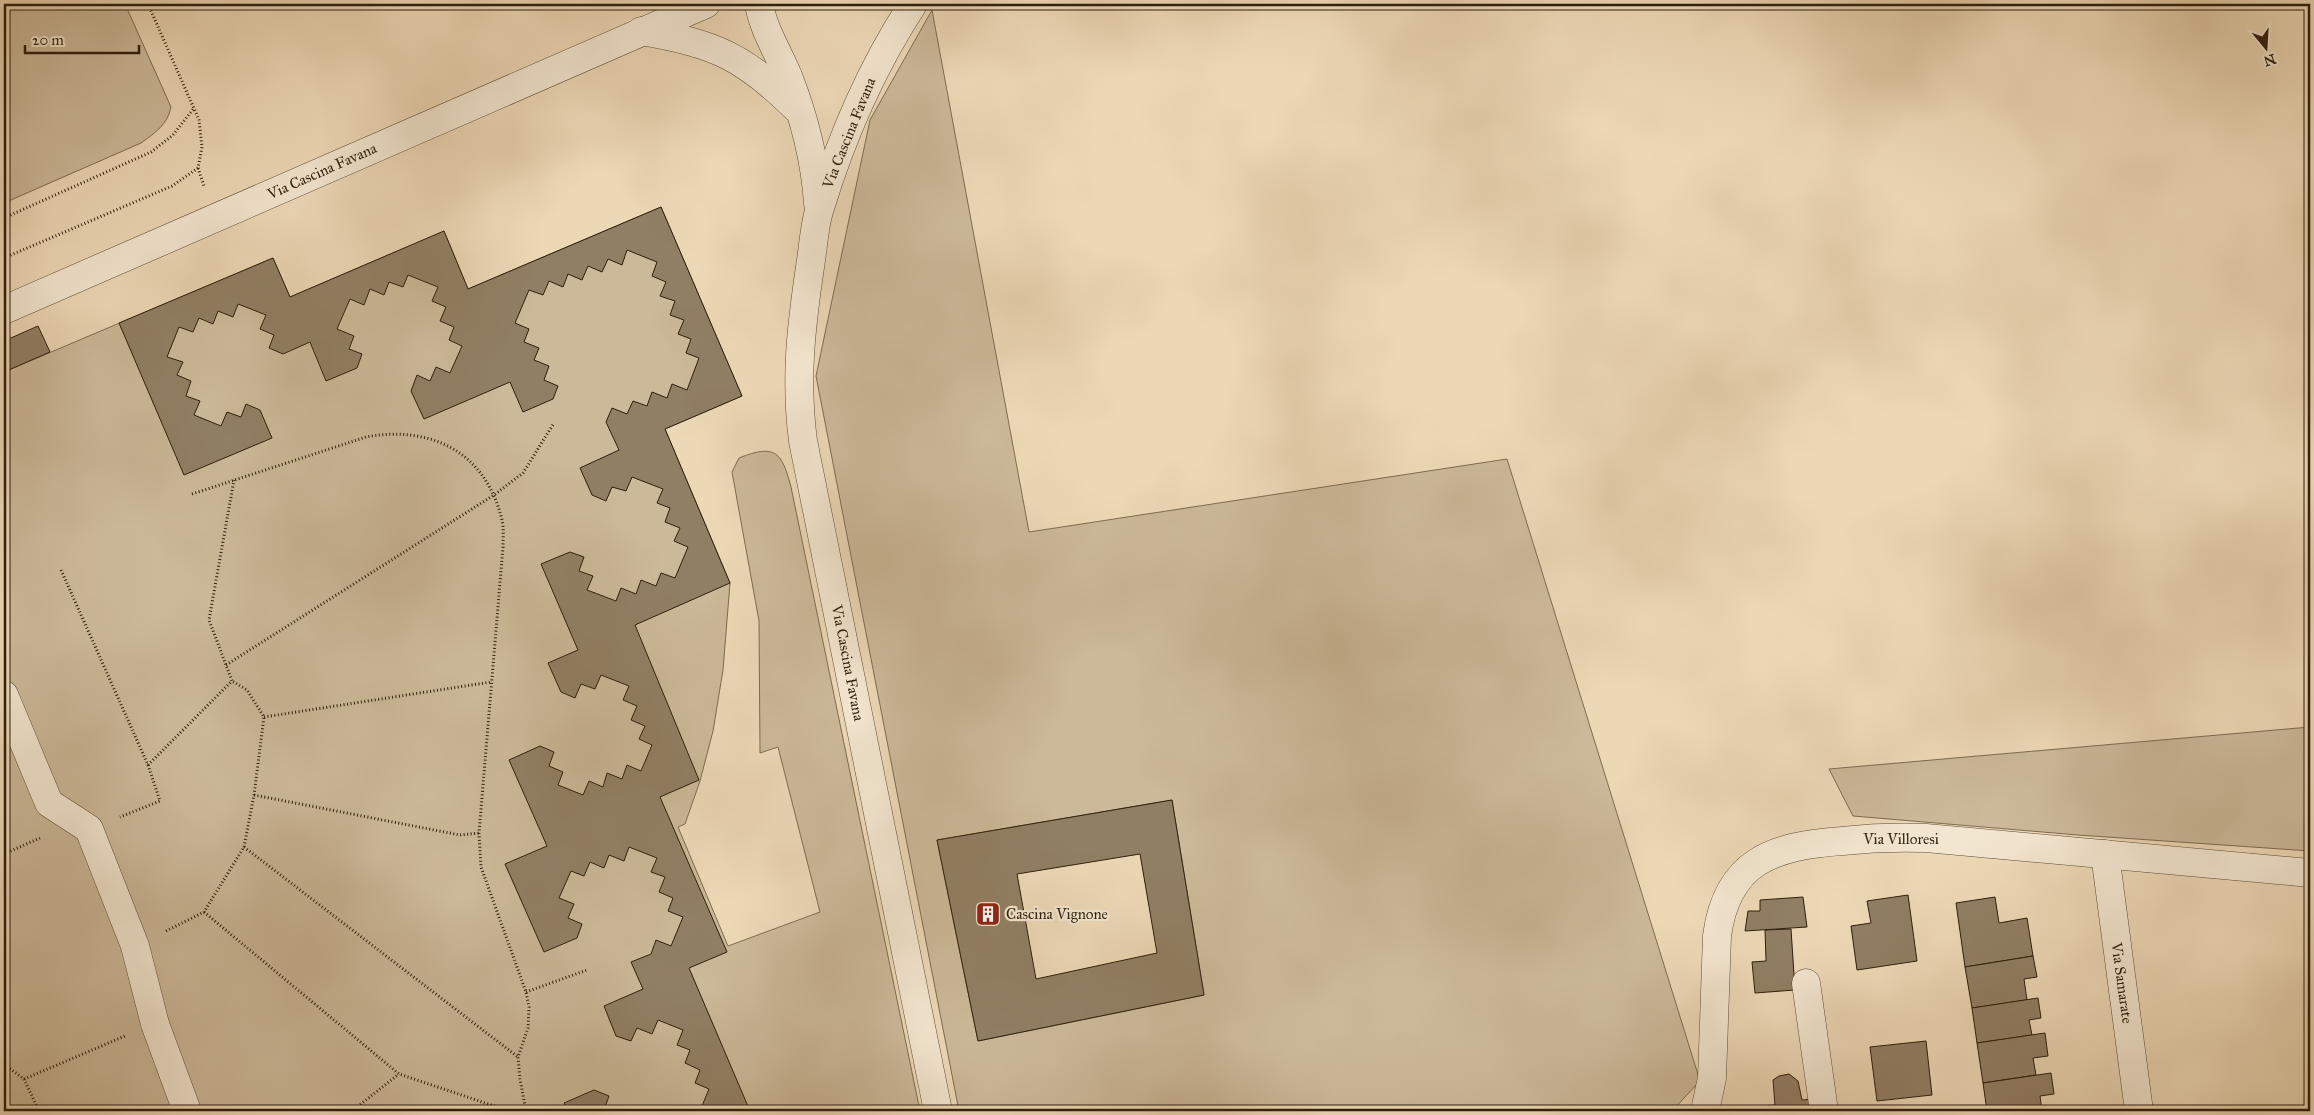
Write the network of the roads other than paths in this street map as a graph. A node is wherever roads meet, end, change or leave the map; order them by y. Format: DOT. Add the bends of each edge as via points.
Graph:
graph roads {
  1 [pos="706,4"];
  2 [pos="759,4"];
  3 [pos="913,4"];
  4 [pos="641,31"];
  5 [pos="799,110"];
  6 [pos="818,212"];
  7 [pos="4,310"];
  8 [pos="4,695"];
  9 [pos="2105,854"];
  10 [pos="2310,873"];
  11 [pos="1806,983"];
  12 [pos="187,1111"];
  13 [pos="938,1111"];
  14 [pos="1705,1111"];
  15 [pos="1824,1111"];
  16 [pos="2139,1111"];
  1 -- 4 [label="street, Via Cascina Favana"];
  2 -- 5 [label="street, Via Cascina Favana"];
  3 -- 6 [label="street, Via Cascina Favana" via="863,94"];
  4 -- 5 [label="street" via="682,38 740,60"];
  4 -- 7 [label="street, Via Cascina Favana"];
  5 -- 6 [label="street, Via Cascina Favana" via="813,156"];
  6 -- 13 [label="street, Via Cascina Favana" via="799,357 803,440"];
  8 -- 12 [label="street" via="49,803 89,829 135,946 155,1024"];
  9 -- 10 [label="street, Via Villoresi"];
  9 -- 14 [label="street, Via Villoresi" via="1895,837 1817,843 1776,852 1760,860 1736,882 1720,914 1712,1078"];
  9 -- 16 [label="street, Via Samarate"];
  11 -- 15 [label="street"];
}
